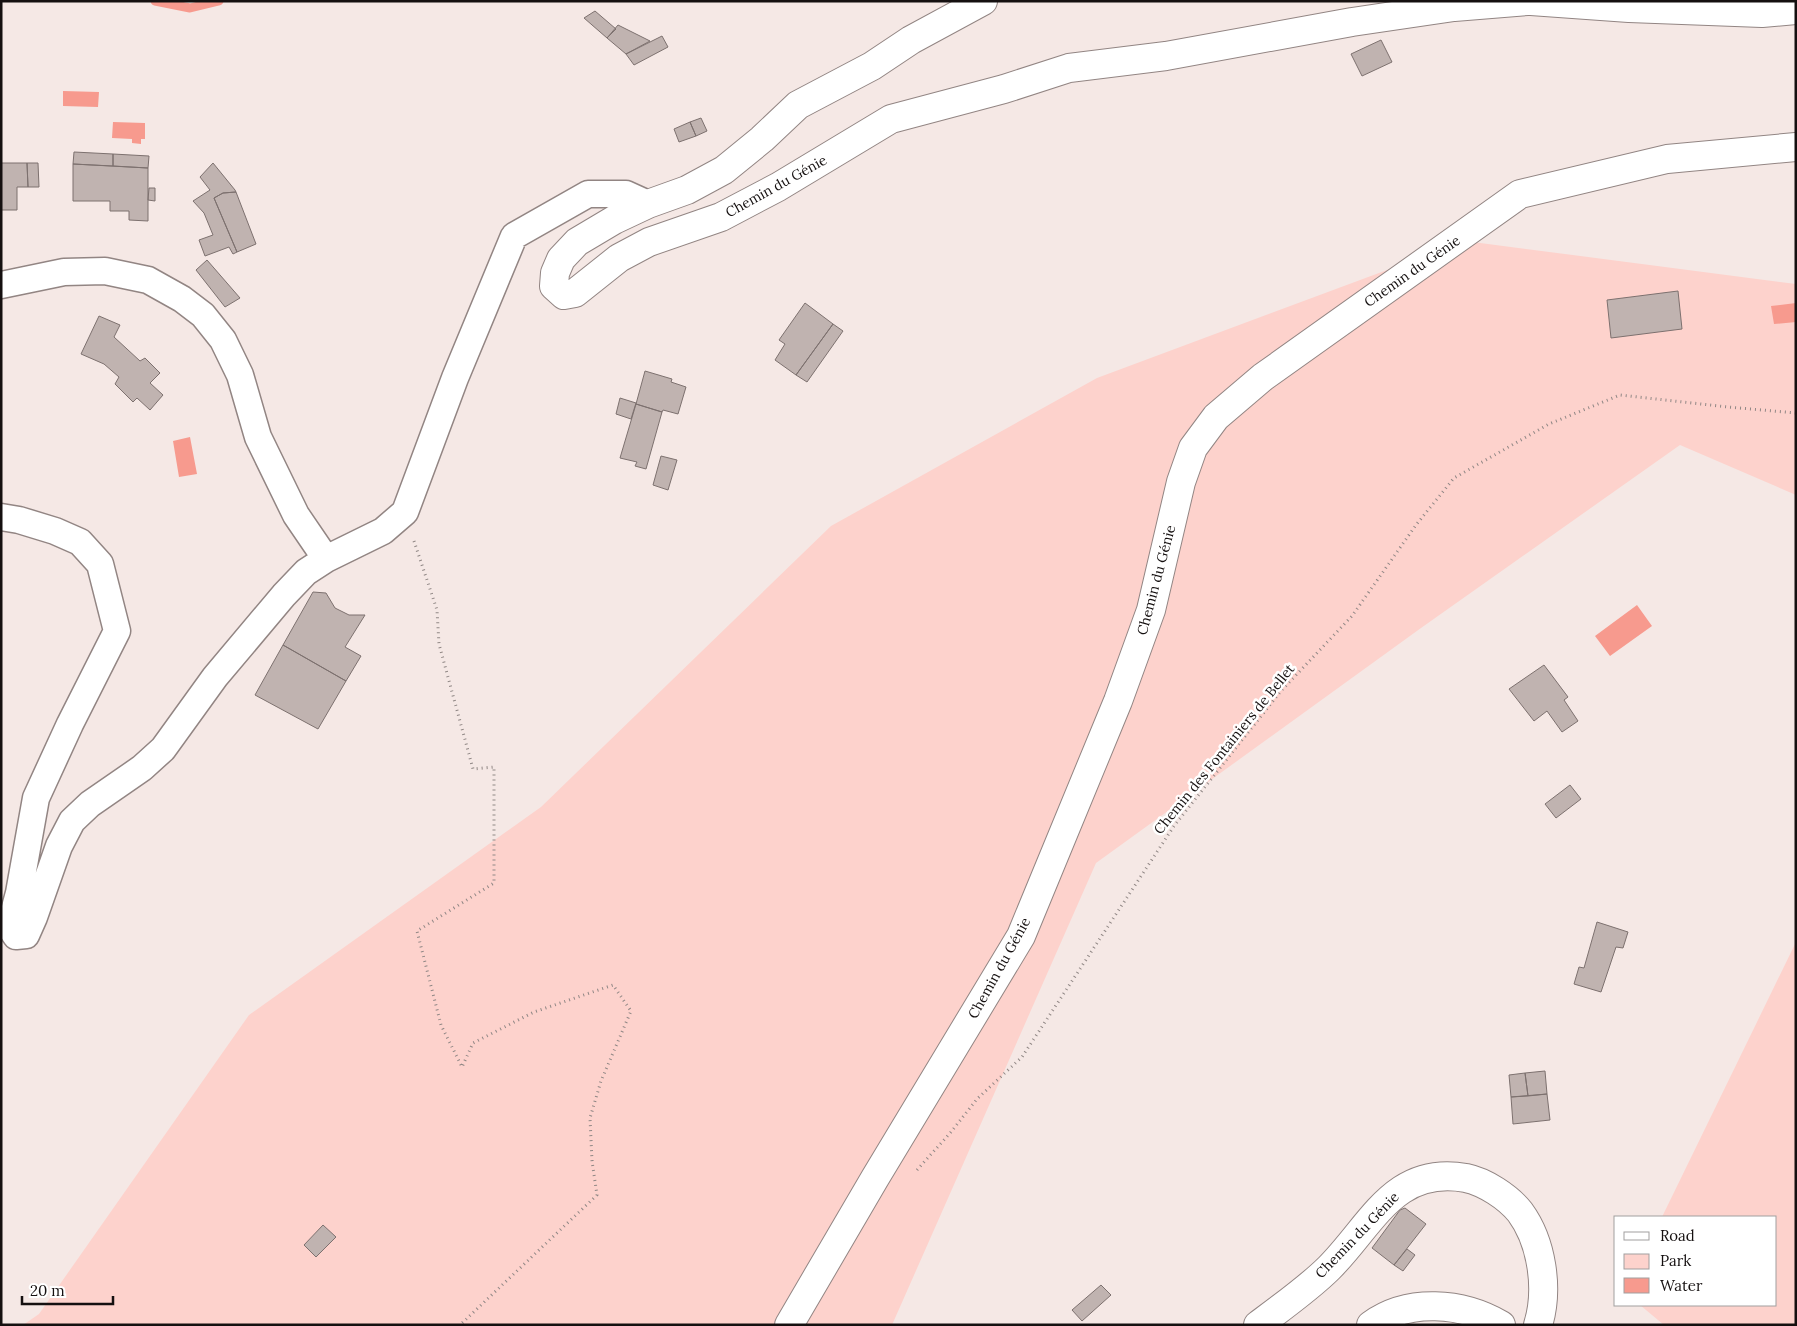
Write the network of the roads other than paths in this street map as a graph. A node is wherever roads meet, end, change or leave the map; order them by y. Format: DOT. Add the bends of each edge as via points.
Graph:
graph roads {
  1 [pos="983,1"];
  2 [pos="1527,1"];
  3 [pos="1531,1"];
  4 [pos="1796,10"];
  5 [pos="1796,147"];
  6 [pos="648,204"];
  7 [pos="1,285"];
  8 [pos="1,517"];
  9 [pos="326,559"];
  10 [pos="789,1325"];
  11 [pos="1258,1325"];
  12 [pos="1371,1325"];
  13 [pos="1500,1325"];
  14 [pos="1538,1325"];
  1 -- 6 [label="street, Chemin du Génie" via="798,105 724,170 687,190"];
  2 -- 6 [label="street, Chemin du Génie" via="1352,22 1166,56 1069,68 891,119 721,218 649,242 619,258 575,293 564,295 554,286 561,259 577,242"];
  3 -- 4 [label="street" via="1762,13"];
  5 -- 10 [label="street, Chemin du Génie" via="1667,159 1520,194 1263,377 1216,417 1193,448 1181,482 1148,619 1118,701 1021,936"];
  6 -- 9 [label="street" via="626,194 588,194 514,236 455,378 405,512 383,531"];
  7 -- 9 [label="street" via="64,272 105,271 148,280 204,315 223,340 240,375 258,437 296,514"];
  8 -- 9 [label="street" via="54,530 80,542 100,564 118,631 36,798 12,918 12,930 16,936 26,935 59,846 72,821 163,749 215,677 284,595 306,572"];
  11 -- 14 [label="street, Chemin du Génie" via="1329,1268 1385,1202 1402,1189 1434,1176 1451,1176 1472,1179 1488,1187 1518,1210 1530,1226 1536,1240 1542,1282 1542,1313"];
  12 -- 13 [label="street" via="1410,1307 1427,1306 1477,1314"];
}
